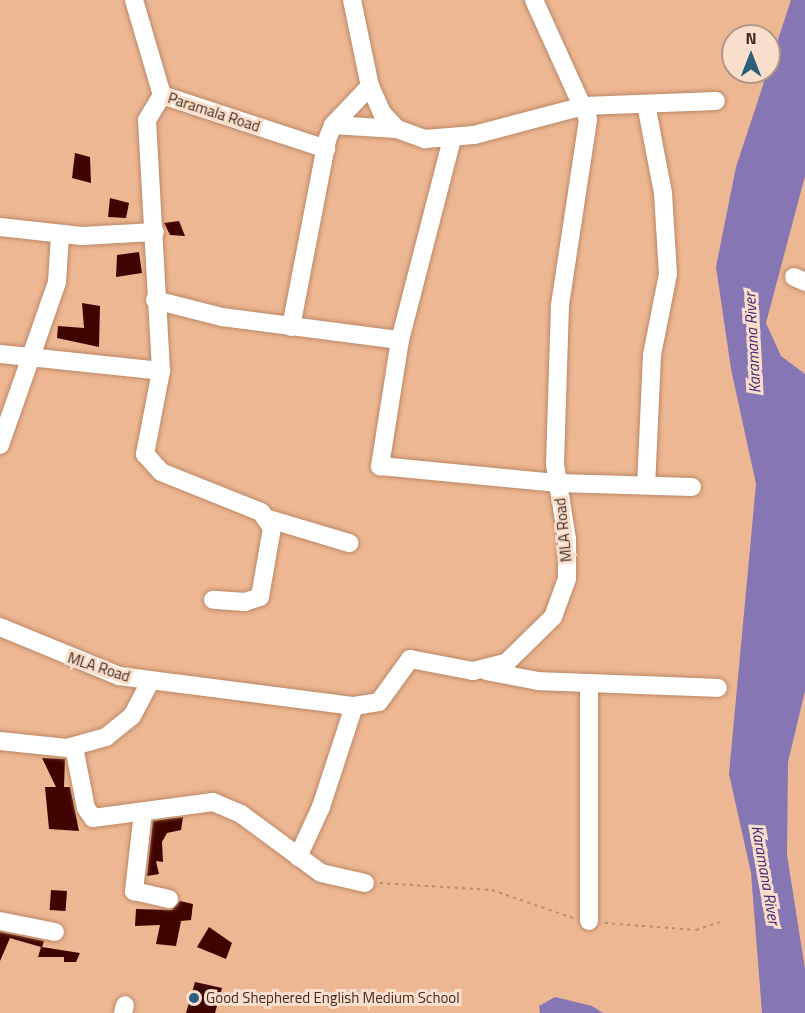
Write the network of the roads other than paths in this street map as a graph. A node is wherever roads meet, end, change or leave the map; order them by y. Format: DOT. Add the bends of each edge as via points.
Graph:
graph roads {
  1 [pos="134,0"];
  2 [pos="352,0"];
  3 [pos="534,0"];
  4 [pos="370,86"];
  5 [pos="162,95"];
  6 [pos="716,101"];
  7 [pos="646,104"];
  8 [pos="584,106"];
  9 [pos="333,125"];
  10 [pos="397,129"];
  11 [pos="452,139"];
  12 [pos="326,149"];
  13 [pos="0,227"];
  14 [pos="155,232"];
  15 [pos="60,235"];
  16 [pos="155,300"];
  17 [pos="291,327"];
  18 [pos="400,340"];
  19 [pos="0,354"];
  20 [pos="33,355"];
  21 [pos="161,371"];
  22 [pos="0,445"];
  23 [pos="558,483"];
  24 [pos="646,485"];
  25 [pos="692,487"];
  26 [pos="269,519"];
  27 [pos="349,543"];
  28 [pos="213,600"];
  29 [pos="0,627"];
  30 [pos="484,671"];
  31 [pos="150,682"];
  32 [pos="589,682"];
  33 [pos="718,687"];
  34 [pos="354,706"];
  35 [pos="0,741"];
  36 [pos="74,747"];
  37 [pos="143,812"];
  38 [pos="298,857"];
  39 [pos="365,883"];
  40 [pos="169,899"];
  41 [pos="0,921"];
  42 [pos="589,921"];
  43 [pos="55,932"];
  1 -- 5 [label="street, Paramala Road"];
  2 -- 4 [label="street"];
  3 -- 8 [label="street, MLA Road"];
  4 -- 9 [label="street"];
  4 -- 10 [label="street" via="382,113"];
  5 -- 12 [label="street, Paramala Road"];
  5 -- 14 [label="street" via="147,120"];
  6 -- 7 [label="street"];
  7 -- 8 [label="street"];
  7 -- 24 [label="street" via="663,193 668,274 651,364"];
  8 -- 11 [label="street"];
  8 -- 23 [label="street, MLA Road" via="586,141 560,305"];
  9 -- 10 [label="street"];
  9 -- 12 [label="street"];
  10 -- 11 [label="street" via="425,139"];
  11 -- 18 [label="street"];
  12 -- 17 [label="street"];
  13 -- 15 [label="street"];
  14 -- 15 [label="street"];
  14 -- 16 [label="street"];
  15 -- 20 [label="street" via="57,282"];
  16 -- 17 [label="street"];
  16 -- 21 [label="street"];
  17 -- 18 [label="street"];
  18 -- 23 [label="street" via="380,466"];
  19 -- 20 [label="street"];
  20 -- 21 [label="street"];
  20 -- 22 [label="street"];
  21 -- 26 [label="street" via="148,460 161,472"];
  23 -- 24 [label="street"];
  23 -- 30 [label="street, MLA Road" via="567,538 563,598 521,652"];
  24 -- 25 [label="street"];
  26 -- 27 [label="street"];
  26 -- 28 [label="street" via="272,544 260,597 245,602"];
  29 -- 31 [label="street, MLA Road" via="27,633 56,653"];
  30 -- 32 [label="street"];
  30 -- 34 [label="street, MLA Road" via="410,659 379,702"];
  31 -- 34 [label="street, MLA Road"];
  31 -- 36 [label="street" via="121,727"];
  32 -- 33 [label="street"];
  32 -- 42 [label="street"];
  34 -- 38 [label="street" via="321,807"];
  35 -- 36 [label="street"];
  36 -- 37 [label="street" via="86,808 93,818"];
  37 -- 38 [label="street" via="213,802 241,814"];
  37 -- 40 [label="street" via="134,891"];
  38 -- 39 [label="street" via="338,881"];
  41 -- 43 [label="street"];
}
